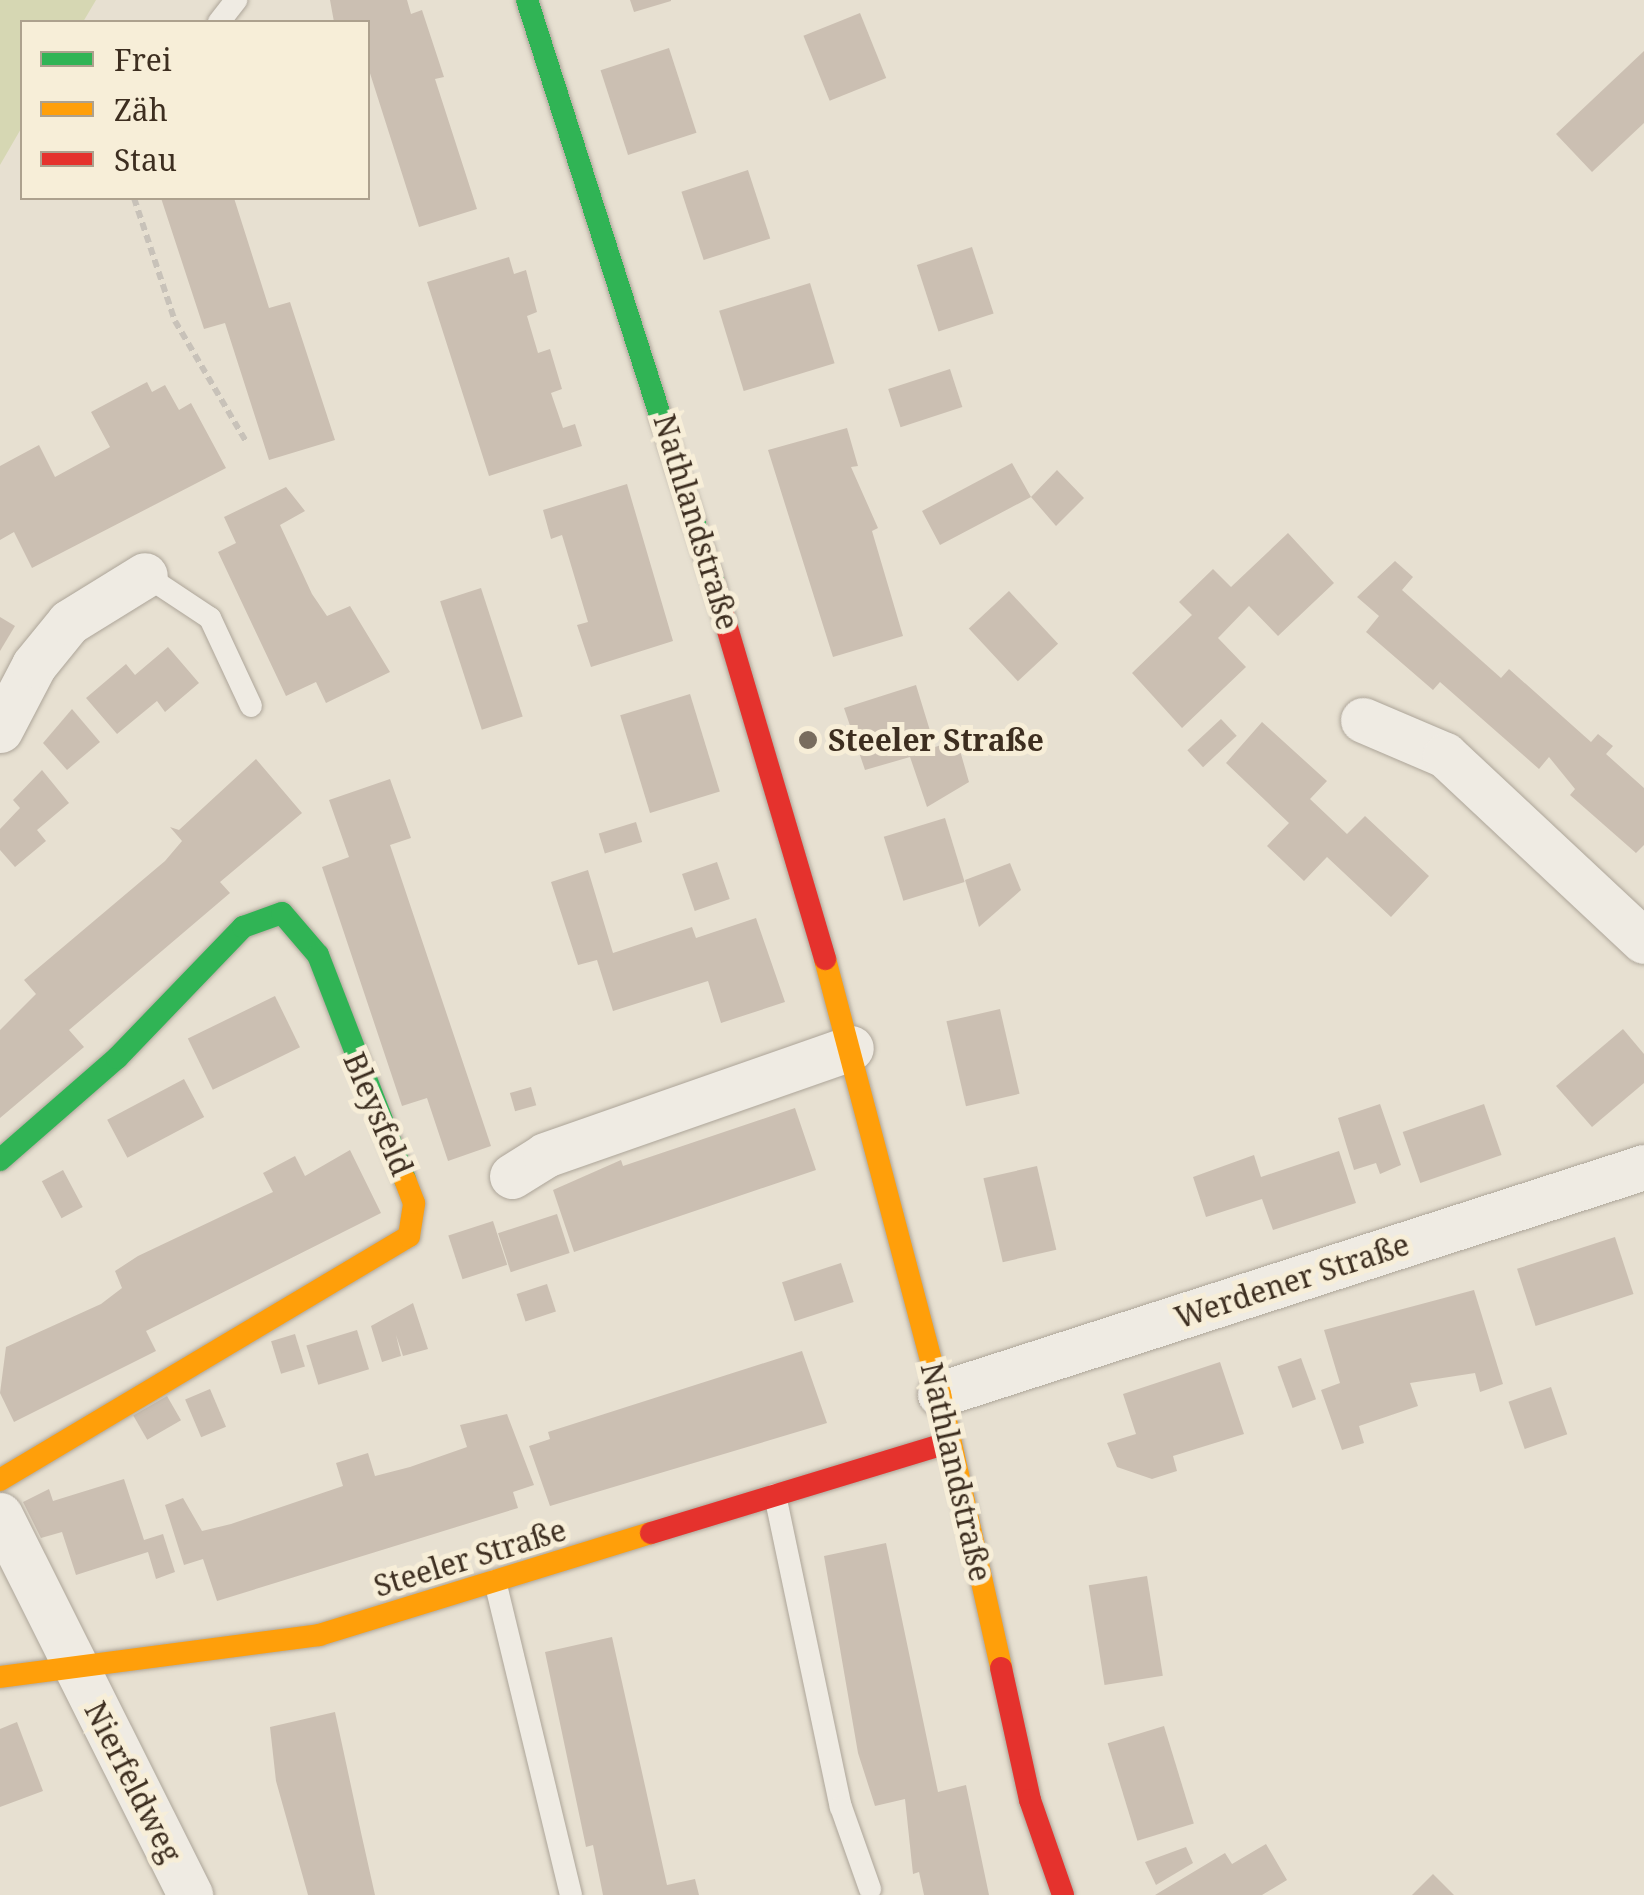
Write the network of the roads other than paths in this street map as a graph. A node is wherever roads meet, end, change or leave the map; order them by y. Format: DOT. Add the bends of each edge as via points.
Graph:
graph roads {
  1 [pos="236,0"];
  2 [pos="527,0"];
  3 [pos="221,20"];
  4 [pos="145,576"];
  5 [pos="251,706"];
  6 [pos="1363,720"];
  7 [pos="0,730"];
  8 [pos="1644,941"];
  9 [pos="851,1048"];
  10 [pos="0,1160"];
  11 [pos="1644,1167"];
  12 [pos="512,1176"];
  13 [pos="940,1394"];
  14 [pos="947,1443"];
  15 [pos="0,1480"];
  16 [pos="774,1495"];
  17 [pos="0,1515"];
  18 [pos="495,1581"];
  19 [pos="76,1668"];
  20 [pos="0,1677"];
  21 [pos="870,1888"];
  22 [pos="190,1895"];
  23 [pos="571,1895"];
  24 [pos="1063,1895"];
  1 -- 3 [label="lane"];
  2 -- 9 [label="street, Nathlandstraße" via="684,482"];
  4 -- 5 [label="lane" via="210,618"];
  4 -- 7 [label="street" via="69,622 34,665"];
  6 -- 8 [label="street" via="1446,755"];
  9 -- 12 [label="street" via="545,1155"];
  9 -- 13 [label="street, Nathlandstraße"];
  10 -- 15 [label="street, Bleysfeld" via="118,1058 243,926 275,912 295,922 318,955 414,1202 409,1236"];
  11 -- 13 [label="street, Werdener Straße"];
  13 -- 14 [label="street, Nathlandstraße"];
  14 -- 16 [label="street, Steeler Straße"];
  14 -- 24 [label="street, Nathlandstraße" via="1030,1800"];
  16 -- 18 [label="street, Steeler Straße"];
  16 -- 21 [label="lane" via="842,1807"];
  17 -- 19 [label="street"];
  18 -- 19 [label="street, Steeler Straße" via="267,1647"];
  18 -- 23 [label="lane"];
  19 -- 20 [label="street, Steeler Straße"];
  19 -- 22 [label="street, Nierfeldweg"];
}
